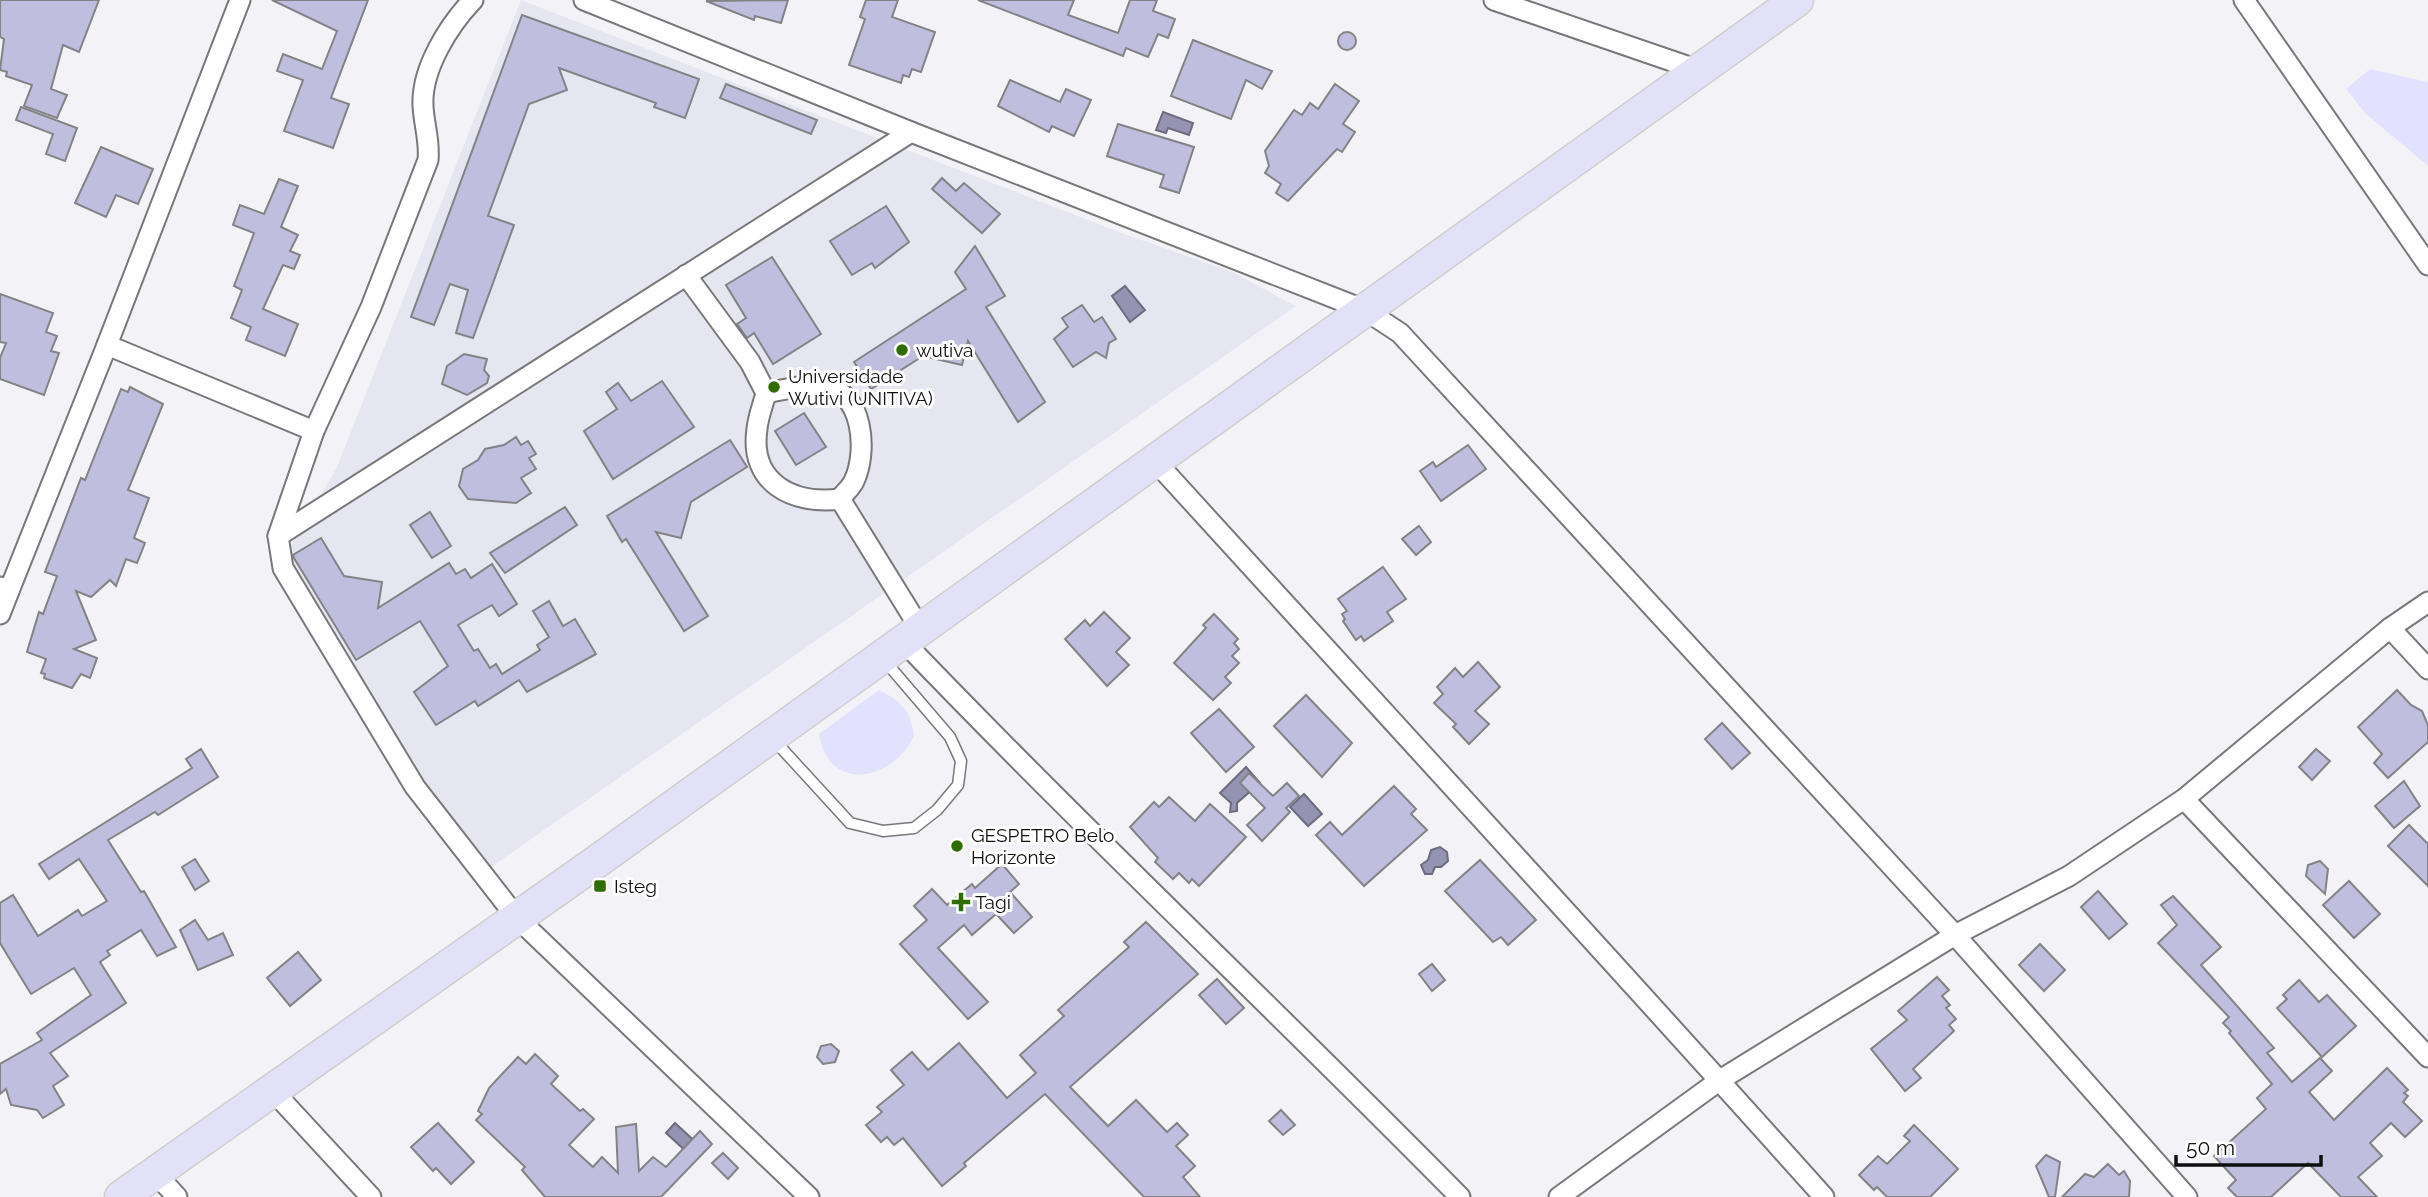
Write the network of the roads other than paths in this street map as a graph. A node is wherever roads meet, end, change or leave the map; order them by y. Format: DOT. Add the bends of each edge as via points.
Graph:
graph roads {
  1 [pos="240,0"];
  2 [pos="473,0"];
  3 [pos="584,0"];
  4 [pos="1494,0"];
  5 [pos="1797,0"];
  6 [pos="2244,0"];
  7 [pos="1701,71"];
  8 [pos="911,131"];
  9 [pos="2428,265"];
  10 [pos="686,275"];
  11 [pos="1365,310"];
  12 [pos="107,345"];
  13 [pos="766,393"];
  14 [pos="314,431"];
  15 [pos="1155,461"];
  16 [pos="840,499"];
  17 [pos="278,536"];
  18 [pos="4,589"];
  19 [pos="2428,602"];
  20 [pos="0,614"];
  21 [pos="2390,628"];
  22 [pos="902,643"];
  23 [pos="2428,669"];
  24 [pos="770,736"];
  25 [pos="2183,799"];
  26 [pos="517,918"];
  27 [pos="1955,935"];
  28 [pos="2428,1057"];
  29 [pos="1720,1080"];
  30 [pos="273,1091"];
  31 [pos="156,1174"];
  32 [pos="121,1197"];
  33 [pos="177,1197"];
  34 [pos="371,1197"];
  35 [pos="809,1197"];
  36 [pos="1460,1197"];
  37 [pos="1559,1197"];
  38 [pos="1824,1197"];
  39 [pos="2187,1197"];
  1 -- 12 [label="street"];
  2 -- 14 [label="street" via="440,47 426,82 422,102 428,160 372,307"];
  3 -- 8 [label="street"];
  4 -- 7 [label="street"];
  5 -- 7 [label="main road"];
  6 -- 9 [label="street"];
  7 -- 11 [label="main road"];
  8 -- 10 [label="street"];
  8 -- 11 [label="street"];
  10 -- 13 [label="street" via="750,362"];
  10 -- 17 [label="street"];
  11 -- 15 [label="main road"];
  11 -- 27 [label="street" via="1400,333 1426,360"];
  12 -- 14 [label="street"];
  12 -- 18 [label="street"];
  13 -- 16 [label="street" via="756,431 760,461 770,484 821,501"];
  13 -- 16 [label="street" via="823,385 845,396 861,426 861,460"];
  14 -- 17 [label="street"];
  15 -- 22 [label="main road"];
  15 -- 29 [label="street"];
  16 -- 22 [label="street"];
  17 -- 26 [label="street" via="283,568 415,787"];
  18 -- 20 [label="street"];
  19 -- 21 [label="street"];
  21 -- 23 [label="street"];
  21 -- 25 [label="street"];
  22 -- 24 [label="main road"];
  22 -- 24 [label="lane" via="961,761 958,785 914,828 883,831 850,823"];
  22 -- 36 [label="street"];
  24 -- 26 [label="main road"];
  25 -- 27 [label="street" via="2069,876"];
  25 -- 28 [label="street"];
  26 -- 30 [label="main road"];
  26 -- 35 [label="street"];
  27 -- 29 [label="street"];
  27 -- 39 [label="street"];
  29 -- 37 [label="street"];
  29 -- 38 [label="street"];
  30 -- 31 [label="main road"];
  30 -- 34 [label="street"];
  31 -- 32 [label="main road"];
  31 -- 33 [label="street"];
}
